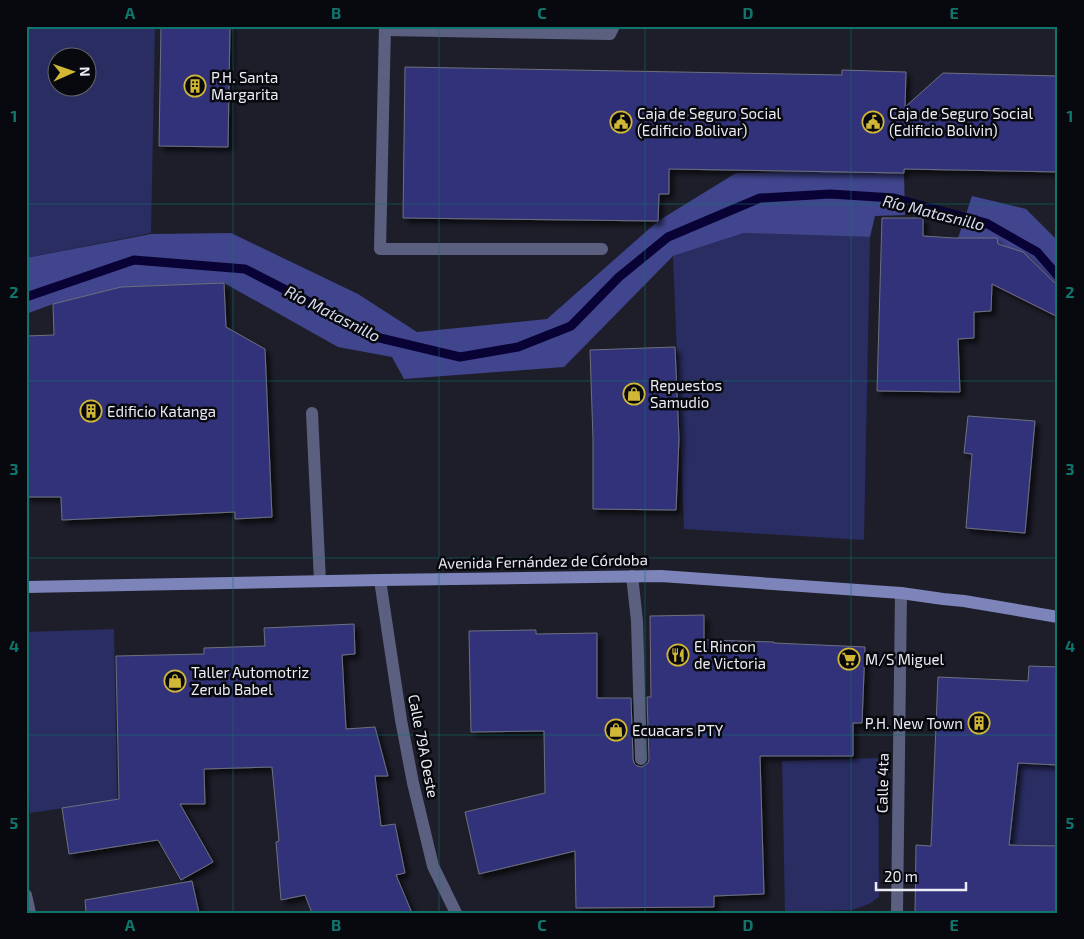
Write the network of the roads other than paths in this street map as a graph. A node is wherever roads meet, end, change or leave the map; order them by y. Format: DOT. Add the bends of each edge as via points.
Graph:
graph roads {
  1 [pos="614,26"];
  2 [pos="385,28"];
  3 [pos="602,249"];
  4 [pos="312,413"];
  5 [pos="632,576"];
  6 [pos="380,580"];
  7 [pos="320,581"];
  8 [pos="26,587"];
  9 [pos="902,593"];
  10 [pos="1058,618"];
  11 [pos="641,759"];
  12 [pos="26,895"];
  13 [pos="30,913"];
  14 [pos="456,913"];
  15 [pos="897,913"];
  1 -- 2 [label="street" via="610,34"];
  2 -- 3 [label="street" via="380,249"];
  4 -- 7 [label="street"];
  5 -- 6 [label="main road, Avenida Fernández de Córdoba"];
  5 -- 9 [label="main road, Avenida Fernández de Córdoba"];
  5 -- 11 [label="street" via="637,621"];
  6 -- 7 [label="main road, Avenida Fernández de Córdoba"];
  6 -- 14 [label="street, Calle 79A Oeste" via="413,783 433,866"];
  7 -- 8 [label="main road, Avenida Fernández de Córdoba"];
  9 -- 10 [label="main road, Avenida Fernández de Córdoba"];
  9 -- 15 [label="street, Calle 4ta"];
  12 -- 13 [label="street"];
}
